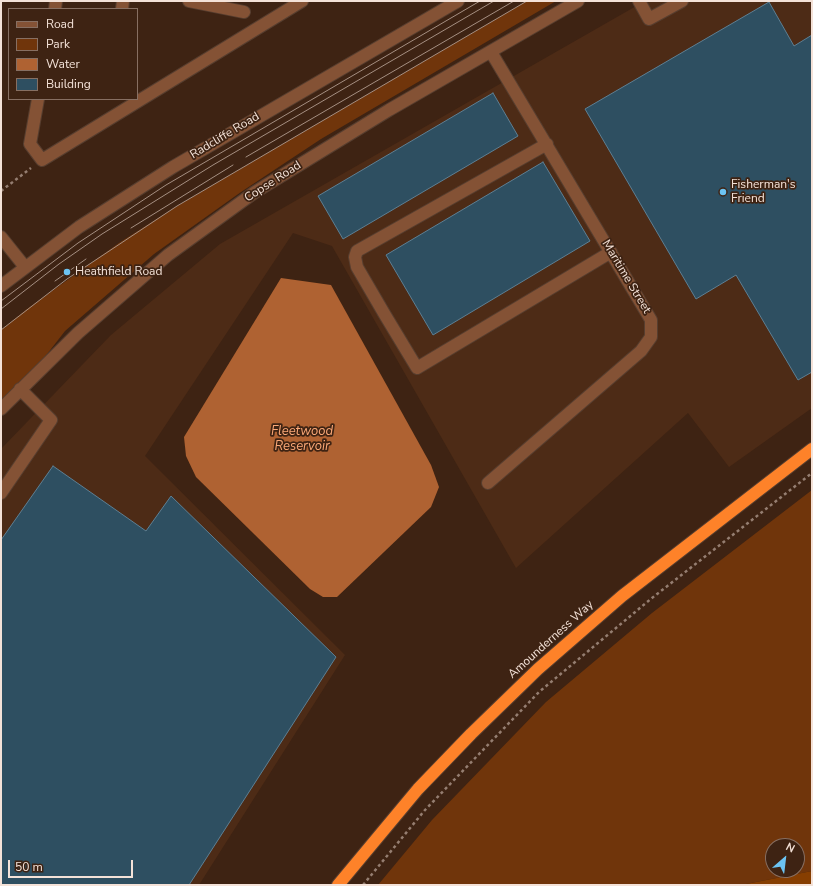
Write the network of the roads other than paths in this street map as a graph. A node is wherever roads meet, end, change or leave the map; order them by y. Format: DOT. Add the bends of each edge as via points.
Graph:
graph roads {
  1 [pos="189,1"];
  2 [pos="302,1"];
  3 [pos="458,1"];
  4 [pos="578,1"];
  5 [pos="639,1"];
  6 [pos="682,1"];
  7 [pos="244,12"];
  8 [pos="491,52"];
  9 [pos="38,100"];
  10 [pos="547,144"];
  11 [pos="1,238"];
  12 [pos="612,252"];
  13 [pos="25,267"];
  14 [pos="1,286"];
  15 [pos="20,389"];
  16 [pos="1,409"];
  17 [pos="812,449"];
  18 [pos="488,483"];
  19 [pos="1,493"];
  20 [pos="338,885"];
  1 -- 7 [label="street"];
  2 -- 9 [label="street" via="42,160 30,144"];
  3 -- 13 [label="street, Radcliffe Road" via="205,147 79,227"];
  4 -- 8 [label="street, Copse Road"];
  5 -- 6 [label="street" via="649,19"];
  8 -- 10 [label="street, Maritime Street"];
  8 -- 15 [label="street, Copse Road" via="389,110 255,192 168,255 78,333"];
  10 -- 12 [label="street, Maritime Street"];
  10 -- 12 [label="street" via="357,251 357,267 418,368"];
  11 -- 13 [label="street"];
  12 -- 18 [label="street, Maritime Street" via="651,320 651,337 641,351"];
  13 -- 14 [label="street, Radcliffe Road"];
  15 -- 16 [label="street, Copse Road"];
  15 -- 19 [label="street" via="51,420"];
  17 -- 20 [label="highway, Amounderness Way" via="622,596 538,669 418,789"];
}
